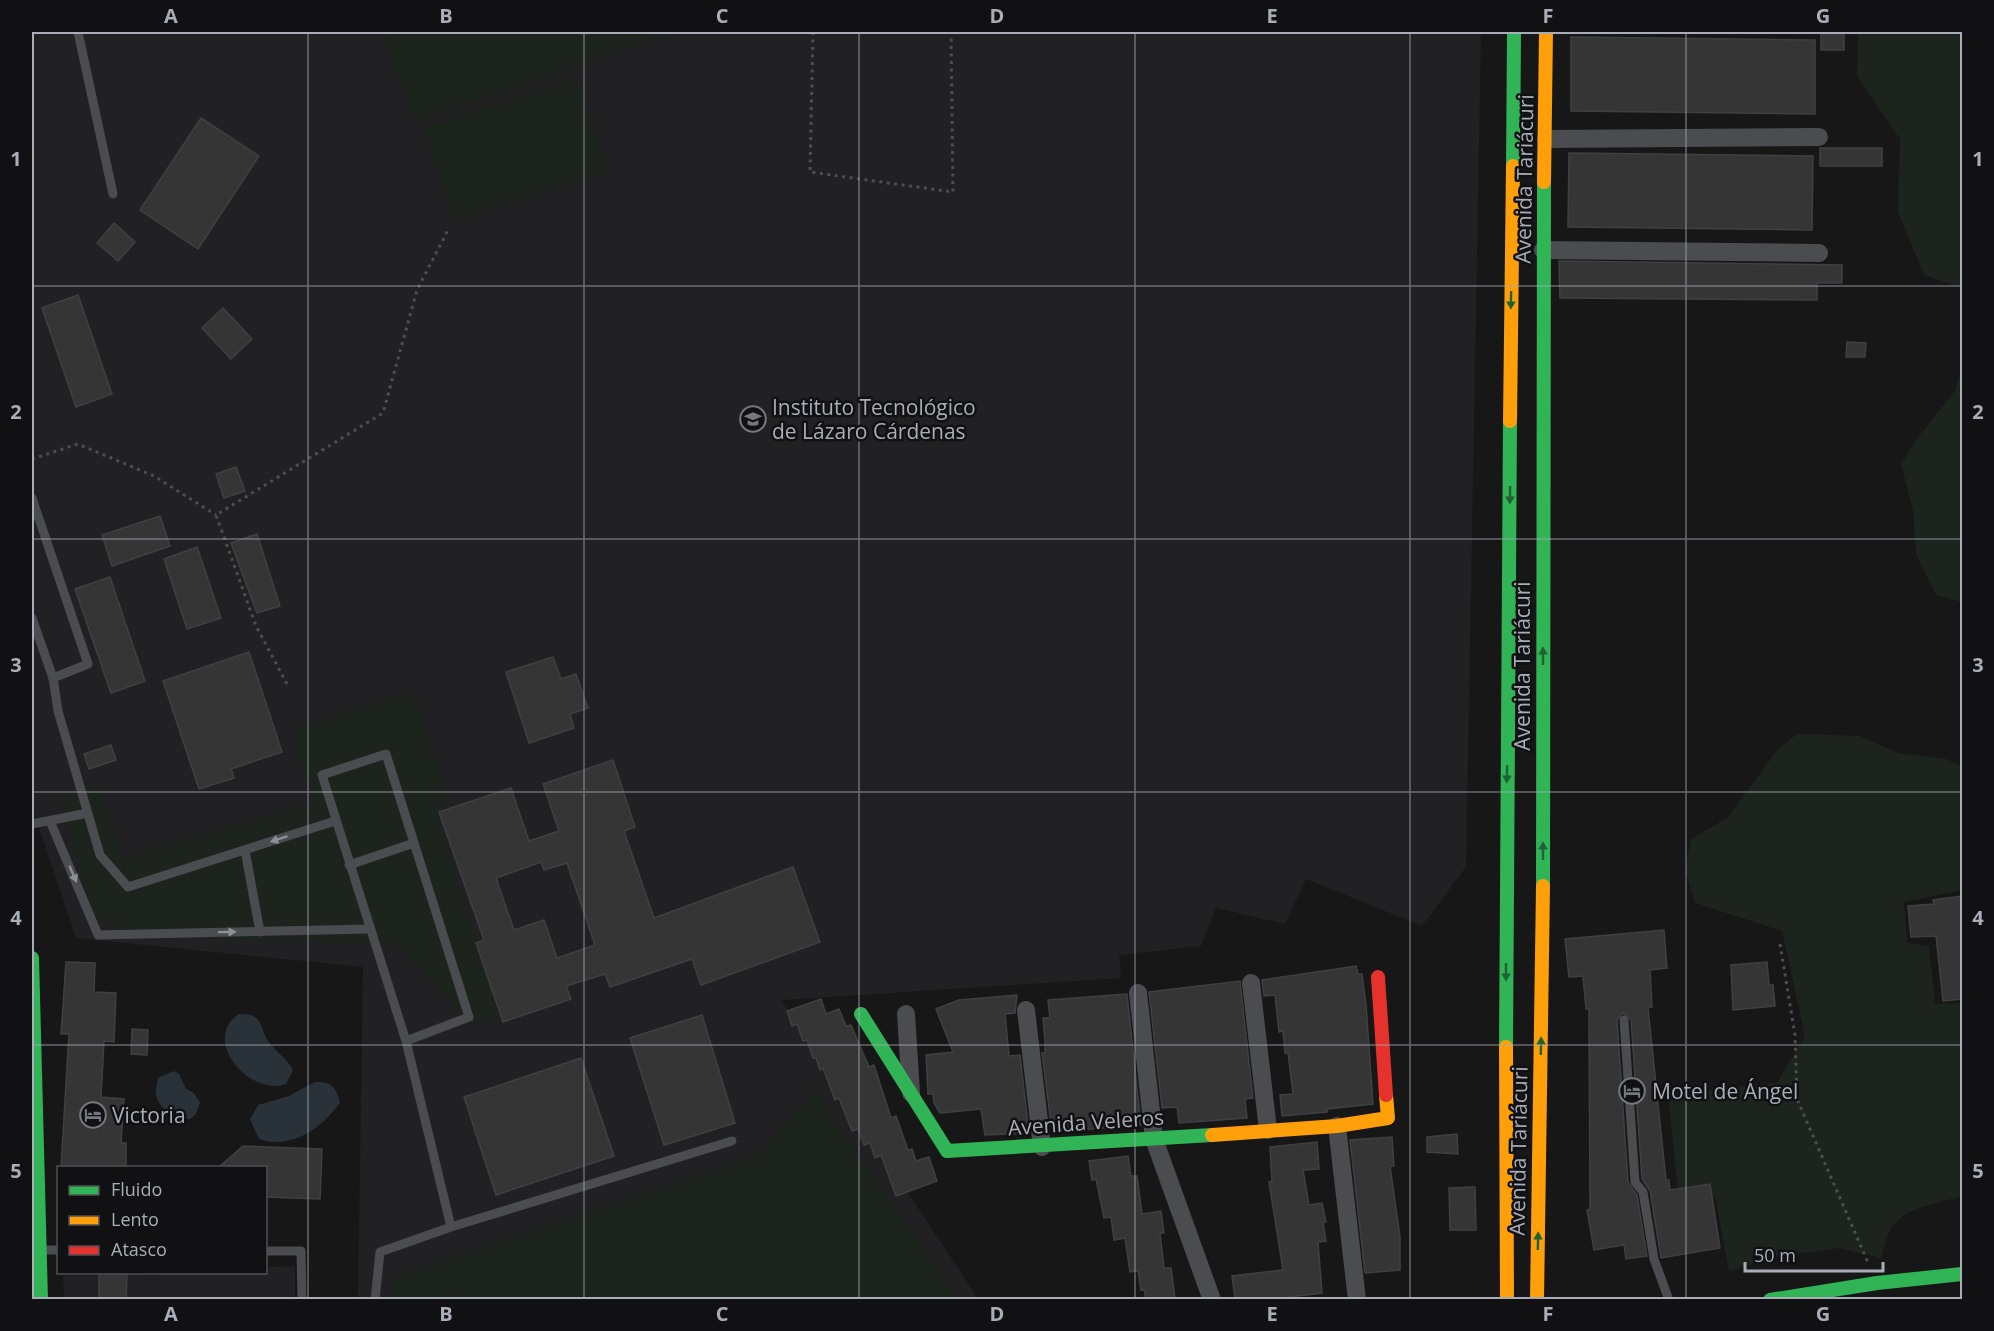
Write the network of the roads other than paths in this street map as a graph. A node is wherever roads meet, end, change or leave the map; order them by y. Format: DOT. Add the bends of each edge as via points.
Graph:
graph roads {
  1 [pos="78,32"];
  2 [pos="1514,32"];
  3 [pos="1546,32"];
  4 [pos="1819,136"];
  5 [pos="1546,139"];
  6 [pos="113,194"];
  7 [pos="1543,250"];
  8 [pos="1819,253"];
  9 [pos="32,498"];
  10 [pos="32,618"];
  11 [pos="53,678"];
  12 [pos="88,813"];
  13 [pos="50,820"];
  14 [pos="335,821"];
  15 [pos="32,824"];
  16 [pos="414,843"];
  17 [pos="245,850"];
  18 [pos="349,865"];
  19 [pos="1543,912"];
  20 [pos="1506,913"];
  21 [pos="370,929"];
  22 [pos="260,932"];
  23 [pos="32,958"];
  24 [pos="1378,977"];
  25 [pos="1251,983"];
  26 [pos="1138,993"];
  27 [pos="1026,1010"];
  28 [pos="861,1014"];
  29 [pos="906,1014"];
  30 [pos="1624,1020"];
  31 [pos="406,1041"];
  32 [pos="911,1095"];
  33 [pos="1337,1125"];
  34 [pos="1268,1130"];
  35 [pos="1154,1139"];
  36 [pos="732,1141"];
  37 [pos="1042,1147"];
  38 [pos="451,1227"];
  39 [pos="36,1250"];
  40 [pos="57,1250"];
  41 [pos="267,1251"];
  42 [pos="1962,1274"];
  43 [pos="41,1299"];
  44 [pos="302,1299"];
  45 [pos="375,1299"];
  46 [pos="1212,1299"];
  47 [pos="1357,1299"];
  48 [pos="1507,1299"];
  49 [pos="1537,1299"];
  50 [pos="1669,1299"];
  51 [pos="1770,1299"];
  1 -- 6 [label="lane"];
  2 -- 20 [label="street, Avenida Tariácuri, one-way"];
  3 -- 5 [label="street, Avenida Tariácuri"];
  4 -- 5 [label="street"];
  5 -- 7 [label="street, Avenida Tariácuri"];
  7 -- 8 [label="street"];
  19 -- 7 [label="street, Avenida Tariácuri, one-way"];
  9 -- 11 [label="lane" via="88,663"];
  10 -- 11 [label="lane"];
  11 -- 12 [label="lane" via="58,711"];
  12 -- 13 [label="lane"];
  12 -- 17 [label="lane" via="100,855 128,887"];
  13 -- 15 [label="lane"];
  13 -- 22 [label="lane, one-way" via="98,935"];
  14 -- 16 [label="lane" via="322,775 386,754"];
  14 -- 17 [label="lane, one-way"];
  14 -- 18 [label="lane"];
  16 -- 18 [label="lane"];
  16 -- 31 [label="lane" via="469,1017"];
  17 -- 22 [label="lane"];
  18 -- 21 [label="lane"];
  19 -- 20 [label="street"];
  49 -- 19 [label="street, Avenida Tariácuri, one-way"];
  20 -- 48 [label="street, Avenida Tariácuri, one-way"];
  21 -- 22 [label="lane"];
  21 -- 31 [label="lane"];
  23 -- 39 [label="street"];
  24 -- 33 [label="street, Avenida Veleros" via="1388,1118"];
  25 -- 34 [label="street"];
  26 -- 35 [label="street"];
  27 -- 37 [label="street"];
  28 -- 32 [label="street, Avenida Veleros"];
  29 -- 32 [label="street"];
  30 -- 50 [label="lane" via="1635,1182 1643,1192 1654,1259"];
  31 -- 38 [label="lane"];
  32 -- 37 [label="street, Avenida Veleros" via="947,1151"];
  33 -- 34 [label="street, Avenida Veleros"];
  33 -- 47 [label="street"];
  34 -- 35 [label="street, Avenida Veleros"];
  35 -- 37 [label="street, Avenida Veleros"];
  35 -- 46 [label="street"];
  36 -- 38 [label="lane"];
  38 -- 45 [label="lane" via="380,1251"];
  39 -- 40 [label="lane"];
  39 -- 43 [label="street"];
  41 -- 44 [label="lane" via="301,1251"];
  42 -- 51 [label="street"];
}
